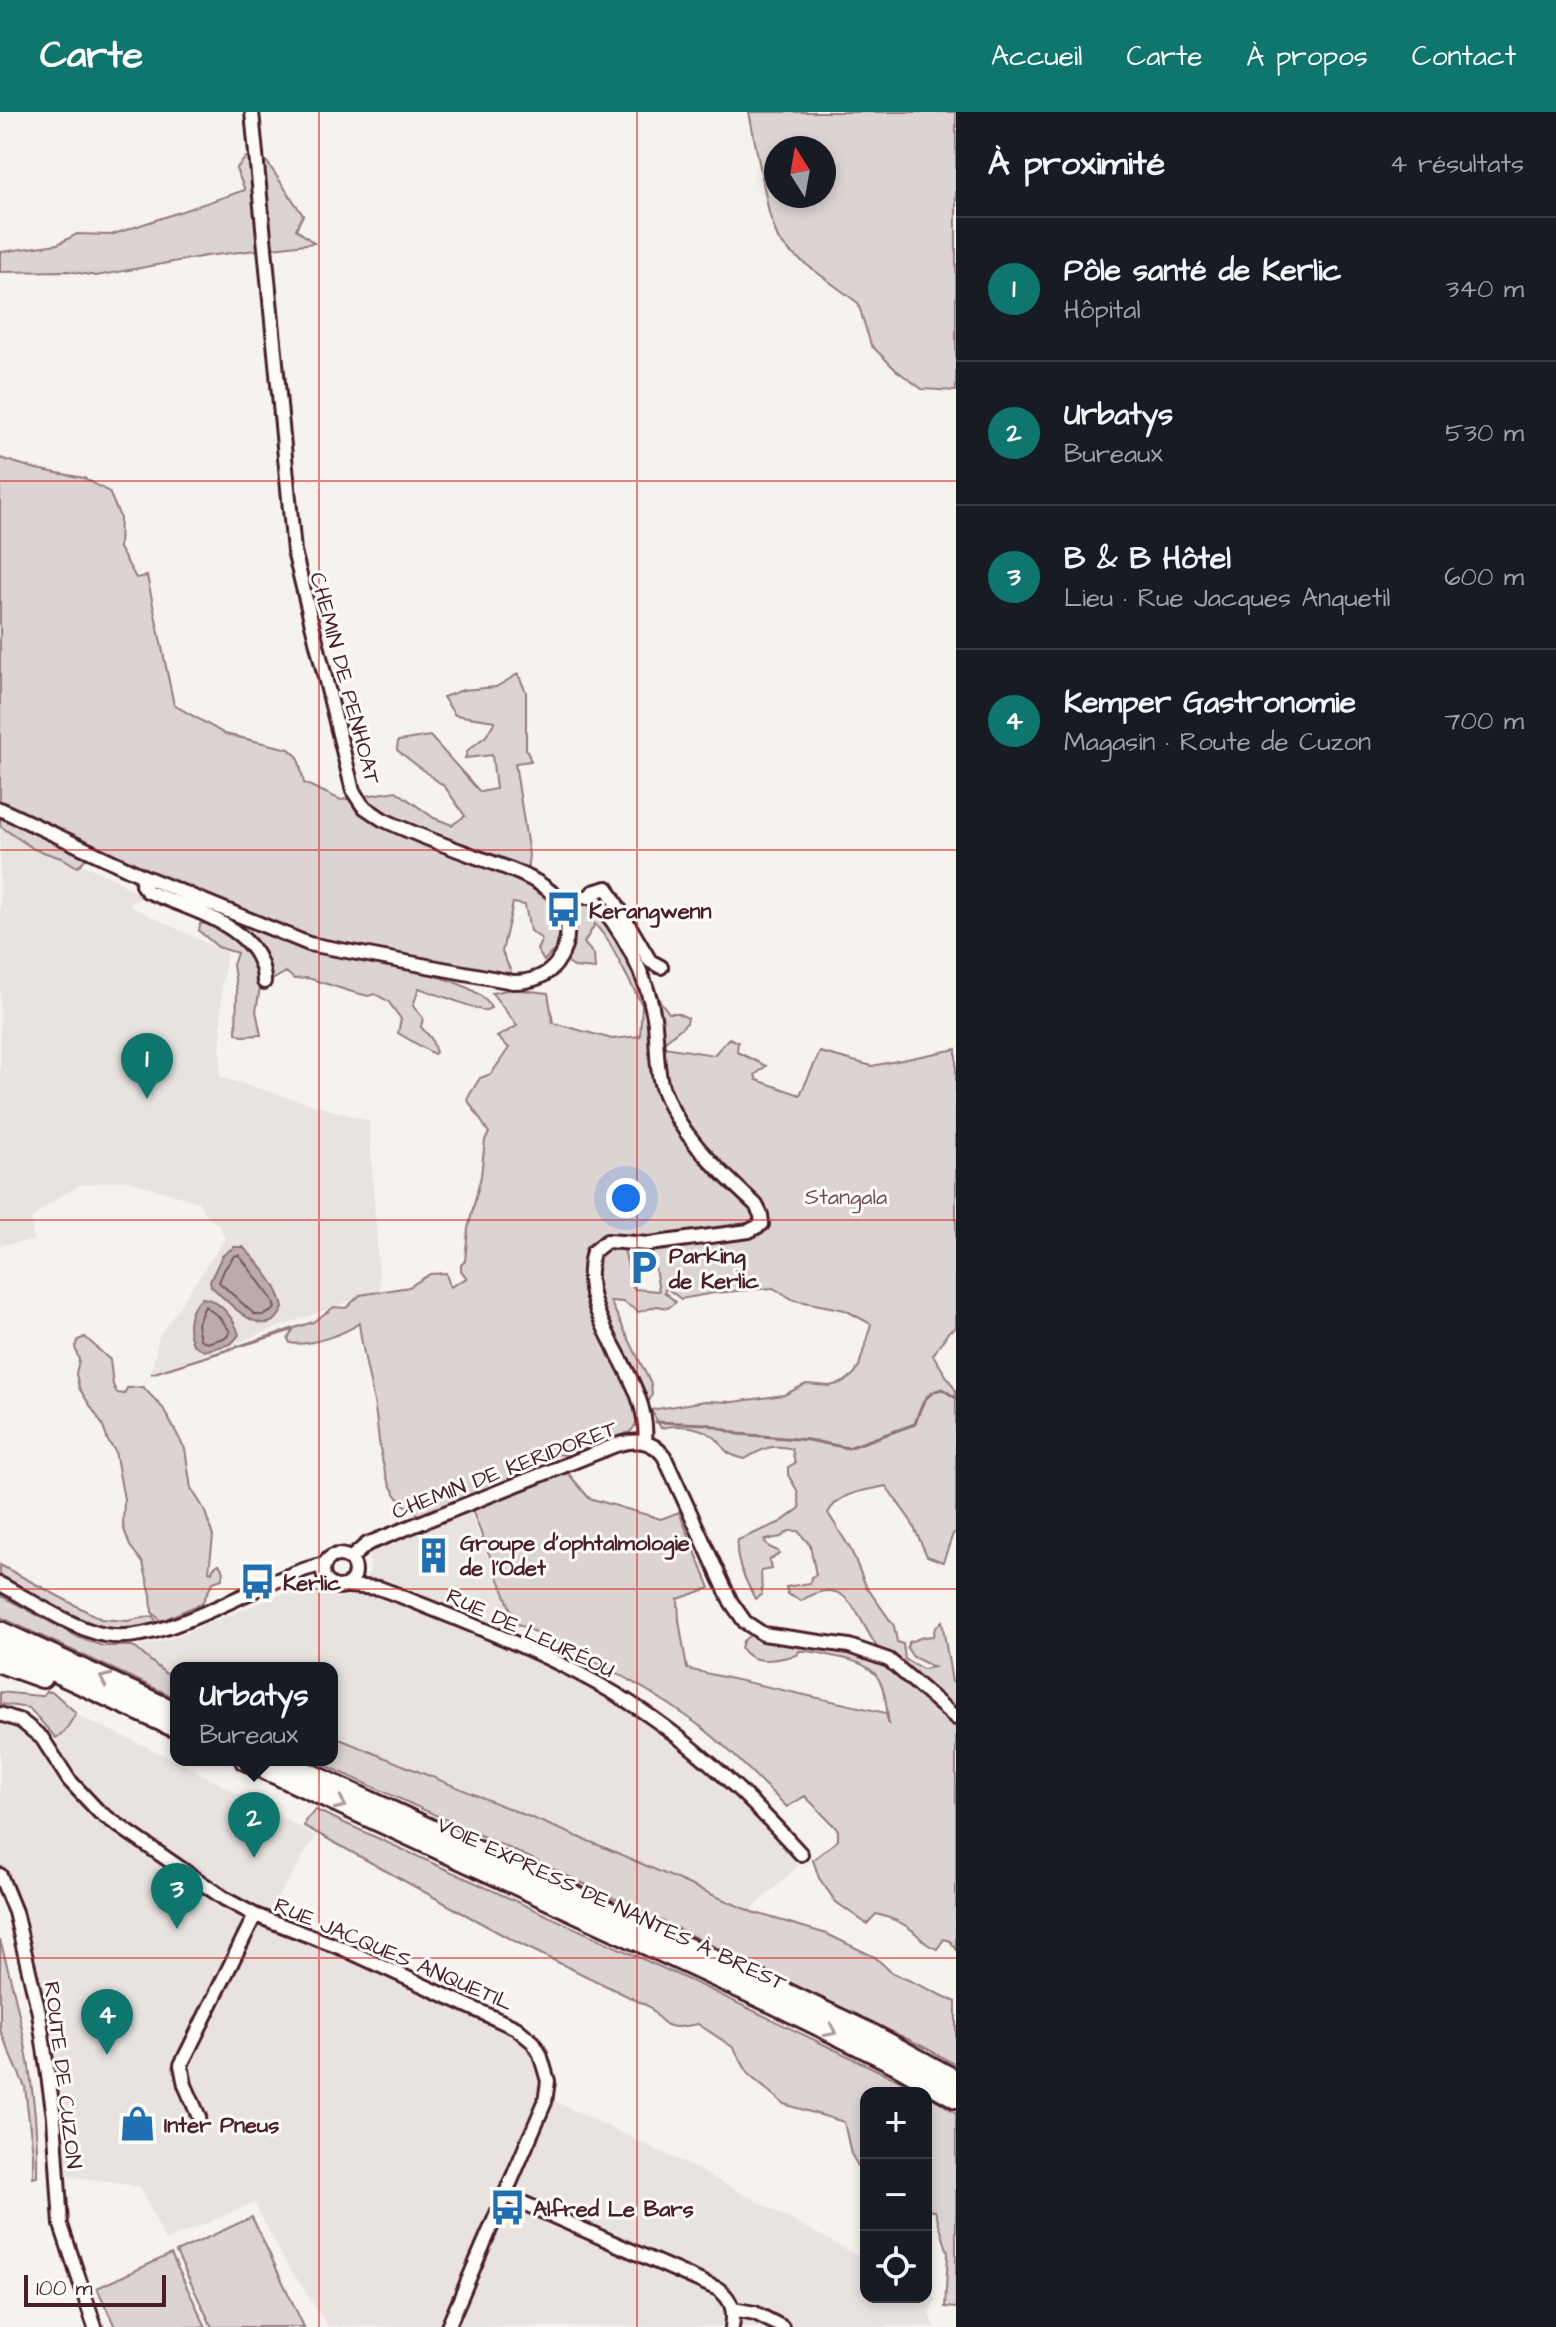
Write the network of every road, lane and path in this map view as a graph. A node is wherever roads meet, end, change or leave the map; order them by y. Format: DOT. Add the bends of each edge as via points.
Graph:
graph roads {
  1 [pos="252,112"];
  2 [pos="0,809"];
  3 [pos="143,876"];
  4 [pos="589,897"];
  5 [pos="561,905"];
  6 [pos="661,967"];
  7 [pos="264,982"];
  8 [pos="645,1442"];
  9 [pos="352,1563"];
  10 [pos="325,1564"];
  11 [pos="290,1577"];
  12 [pos="325,1579"];
  13 [pos="0,1584"];
  14 [pos="347,1586"];
  15 [pos="379,1588"];
  16 [pos="0,1631"];
  17 [pos="0,1647"];
  18 [pos="0,1663"];
  19 [pos="0,1714"];
  20 [pos="956,1718"];
  21 [pos="170,1719"];
  22 [pos="170,1720"];
  23 [pos="170,1720"];
  24 [pos="258,1766"];
  25 [pos="294,1766"];
  26 [pos="801,1854"];
  27 [pos="0,1875"];
  28 [pos="255,1915"];
  29 [pos="956,2080"];
  30 [pos="956,2098"];
  31 [pos="199,2117"];
  32 [pos="505,2195"];
  33 [pos="733,2309"];
  34 [pos="95,2327"];
  35 [pos="448,2327"];
  36 [pos="732,2327"];
  37 [pos="782,2327"];
  1 -- 5 [label="street, CHEMIN DE PENHOAT" via="294,551 353,791 375,815 529,878"];
  2 -- 3 [label="street"];
  3 -- 5 [label="street" via="309,944 513,982 540,977 559,960 568,934"];
  3 -- 7 [label="street" via="147,891 248,941 262,961"];
  4 -- 5 [label="street"];
  4 -- 6 [label="street" via="607,888 650,961"];
  4 -- 8 [label="street" via="601,905 627,946 645,986 654,1016 660,1080 673,1110 691,1139 756,1205 762,1224 749,1231 649,1244 607,1241 593,1252 590,1271 596,1303 642,1405"];
  8 -- 9 [label="street, CHEMIN DE KERIDORET" via="626,1442 367,1544"];
  8 -- 20 [label="street, CHEMIN DE KERIDORET" via="664,1456 745,1622 768,1636 849,1646 889,1660"];
  9 -- 10 [label="street" via="336,1555"];
  9 -- 14 [label="street" via="354,1578"];
  9 -- 15 [label="street, RUE DE LEURÉOU"];
  10 -- 11 [label="street"];
  10 -- 12 [label="street"];
  11 -- 12 [label="street"];
  11 -- 13 [label="street" via="183,1620 127,1636 81,1627"];
  12 -- 14 [label="street" via="333,1587"];
  14 -- 15 [label="street, RUE DE LEURÉOU"];
  15 -- 26 [label="street, RUE DE LEURÉOU" via="514,1642 619,1696 720,1771"];
  21 -- 16 [label="highway, one-way"];
  17 -- 22 [label="highway"];
  18 -- 23 [label="highway"];
  19 -- 28 [label="street, RUE JACQUES ANQUETIL" via="21,1721 42,1738 78,1792 99,1812"];
  24 -- 30 [label="highway, VOIE EXPRESS DE NANTES À BREST, one-way" via="772,2003"];
  25 -- 29 [label="highway, VOIE EXPRESS DE NANTES À BREST" via="786,1993"];
  27 -- 34 [label="street, ROUTE DE CUZON" via="39,2013 54,2117 61,2225"];
  28 -- 31 [label="street" via="181,2065"];
  28 -- 32 [label="street, RUE JACQUES ANQUETIL" via="462,2001 533,2042 545,2065 548,2090"];
  32 -- 33 [label="street" via="709,2284 725,2294"];
  32 -- 35 [label="street, RUE JACQUES ANQUETIL"];
  33 -- 36 [label="street"];
  33 -- 37 [label="street"];
}
